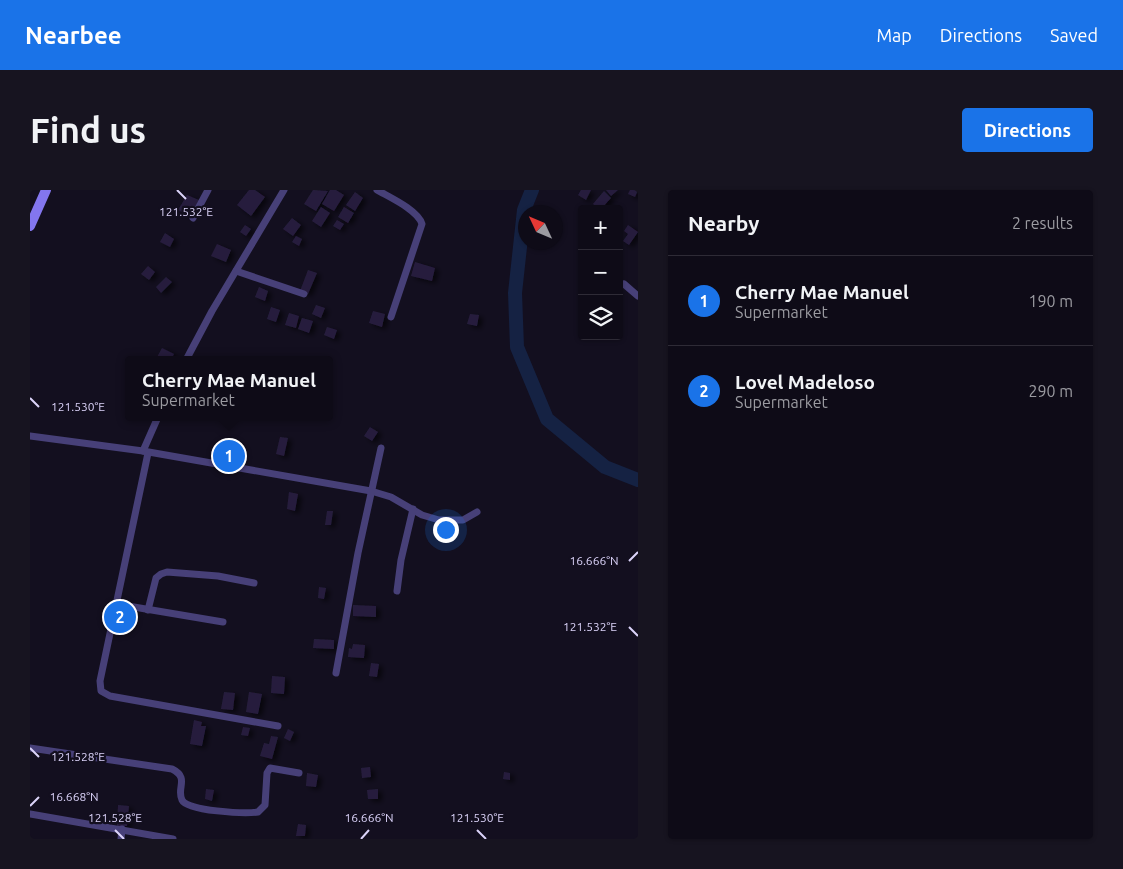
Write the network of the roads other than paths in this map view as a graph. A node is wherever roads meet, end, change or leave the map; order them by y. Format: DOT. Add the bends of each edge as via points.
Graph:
graph roads {
  1 [pos="46,190"];
  2 [pos="208,190"];
  3 [pos="284,190"];
  4 [pos="377,190"];
  5 [pos="193,218"];
  6 [pos="30,226"];
  7 [pos="236,271"];
  8 [pos="624,284"];
  9 [pos="304,294"];
  10 [pos="638,296"];
  11 [pos="391,317"];
  12 [pos="188,356"];
  13 [pos="157,421"];
  14 [pos="30,436"];
  15 [pos="381,448"];
  16 [pos="146,452"];
  17 [pos="371,491"];
  18 [pos="413,509"];
  19 [pos="477,512"];
  20 [pos="254,583"];
  21 [pos="397,591"];
  22 [pos="116,604"];
  23 [pos="148,610"];
  24 [pos="223,622"];
  25 [pos="336,673"];
  26 [pos="278,726"];
  27 [pos="30,748"];
  28 [pos="299,773"];
  29 [pos="30,814"];
  30 [pos="122,829"];
  31 [pos="121,839"];
  32 [pos="173,839"];
  1 -- 6 [label="main road"];
  2 -- 5 [label="street"];
  3 -- 7 [label="street"];
  4 -- 11 [label="street" via="411,211 422,224"];
  7 -- 9 [label="street"];
  7 -- 12 [label="street"];
  8 -- 10 [label="street"];
  13 -- 16 [label="street"];
  14 -- 16 [label="street"];
  15 -- 17 [label="street"];
  16 -- 17 [label="street"];
  16 -- 22 [label="street"];
  17 -- 18 [label="street" via="392,497"];
  17 -- 25 [label="street"];
  18 -- 19 [label="street" via="439,520 463,520"];
  18 -- 21 [label="street"];
  20 -- 23 [label="street" via="167,572 156,578"];
  22 -- 23 [label="street"];
  22 -- 26 [label="street" via="100,682 103,693"];
  23 -- 24 [label="street"];
  27 -- 28 [label="street" via="172,769 181,775 183,802 211,810 258,812 265,805 270,768"];
  29 -- 30 [label="street"];
  30 -- 31 [label="street"];
  30 -- 32 [label="street"];
}
